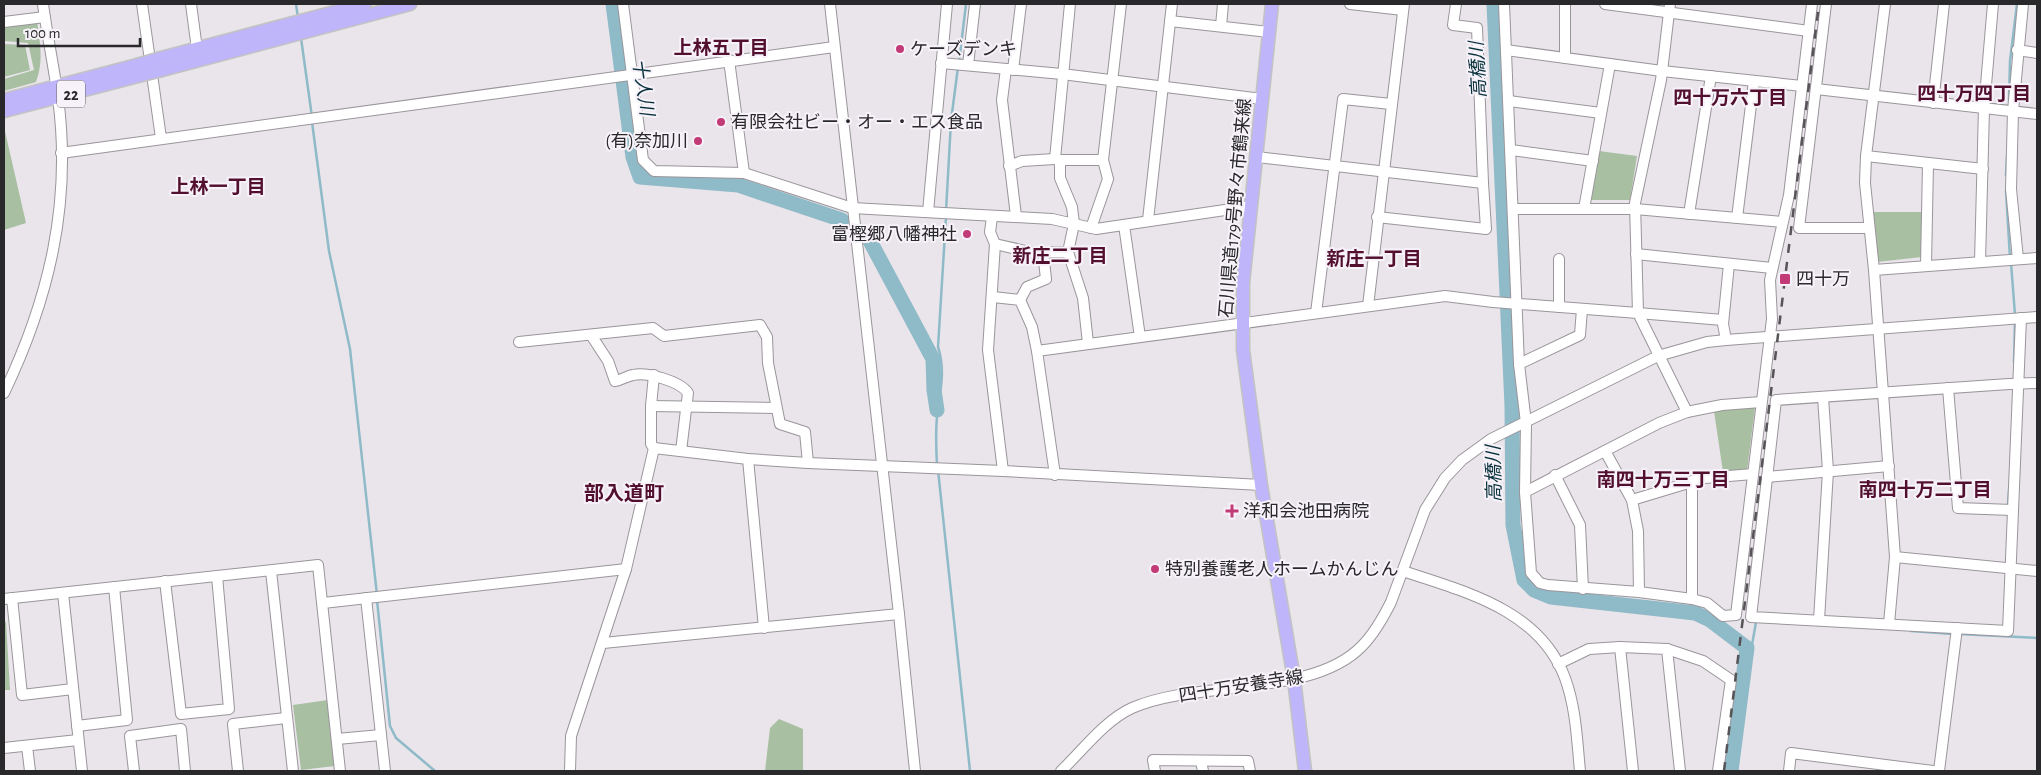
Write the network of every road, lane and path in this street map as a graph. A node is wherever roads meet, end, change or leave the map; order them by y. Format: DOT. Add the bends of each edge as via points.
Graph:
graph roads {
  1 [pos="43,4"];
  2 [pos="142,4"];
  3 [pos="191,4"];
  4 [pos="365,4"];
  5 [pos="410,4"];
  6 [pos="623,4"];
  7 [pos="830,4"];
  8 [pos="947,4"];
  9 [pos="975,4"];
  10 [pos="1021,4"];
  11 [pos="1070,4"];
  12 [pos="1121,4"];
  13 [pos="1172,4"];
  14 [pos="1223,4"];
  15 [pos="1272,4"];
  16 [pos="1351,4"];
  17 [pos="1456,4"];
  18 [pos="1504,4"];
  19 [pos="1565,4"];
  20 [pos="1605,4"];
  21 [pos="1812,4"];
  22 [pos="1826,4"];
  23 [pos="1885,4"];
  24 [pos="1944,4"];
  25 [pos="1993,4"];
  26 [pos="2023,4"];
  27 [pos="1618,5"];
  28 [pos="1404,7"];
  29 [pos="1670,8"];
  30 [pos="45,17"];
  31 [pos="1170,20"];
  32 [pos="4,22"];
  33 [pos="1221,26"];
  34 [pos="299,27"];
  35 [pos="1809,31"];
  36 [pos="1270,32"];
  37 [pos="834,47"];
  38 [pos="197,48"];
  39 [pos="1506,50"];
  40 [pos="2017,50"];
  41 [pos="2037,52"];
  42 [pos="1565,58"];
  43 [pos="729,60"];
  44 [pos="941,63"];
  45 [pos="161,64"];
  46 [pos="1610,64"];
  47 [pos="961,65"];
  48 [pos="1010,70"];
  49 [pos="1662,71"];
  50 [pos="1062,74"];
  51 [pos="626,76"];
  52 [pos="1711,76"];
  53 [pos="1112,81"];
  54 [pos="1754,81"];
  55 [pos="1802,86"];
  56 [pos="1162,88"];
  57 [pos="1816,89"];
  58 [pos="57,92"];
  59 [pos="1873,96"];
  60 [pos="1262,99"];
  61 [pos="4,100"];
  62 [pos="1509,101"];
  63 [pos="1932,103"];
  64 [pos="1391,104"];
  65 [pos="1984,108"];
  66 [pos="2010,110"];
  67 [pos="4,112"];
  68 [pos="1601,113"];
  69 [pos="2037,114"];
  70 [pos="161,138"];
  71 [pos="1511,150"];
  72 [pos="61,152"];
  73 [pos="1866,156"];
  74 [pos="1257,157"];
  75 [pos="1058,160"];
  76 [pos="1103,160"];
  77 [pos="1593,160"];
  78 [pos="1928,164"];
  79 [pos="1334,165"];
  80 [pos="1008,166"];
  81 [pos="1982,169"];
  82 [pos="1382,171"];
  83 [pos="744,173"];
  84 [pos="1483,183"];
  85 [pos="1252,206"];
  86 [pos="852,208"];
  87 [pos="1514,209"];
  88 [pos="1584,209"];
  89 [pos="1635,209"];
  90 [pos="928,212"];
  91 [pos="1689,214"];
  92 [pos="1016,216"];
  93 [pos="992,217"];
  94 [pos="1378,217"];
  95 [pos="1737,218"];
  96 [pos="1148,220"];
  97 [pos="1782,222"];
  98 [pos="1074,224"];
  99 [pos="1124,225"];
  100 [pos="1091,228"];
  101 [pos="1869,228"];
  102 [pos="995,244"];
  103 [pos="1043,252"];
  104 [pos="1068,252"];
  105 [pos="1636,254"];
  106 [pos="2037,258"];
  107 [pos="1559,259"];
  108 [pos="2013,259"];
  109 [pos="1980,262"];
  110 [pos="1729,264"];
  111 [pos="1926,266"];
  112 [pos="1772,268"];
  113 [pos="1874,270"];
  114 [pos="993,297"];
  115 [pos="1020,300"];
  116 [pos="1516,303"];
  117 [pos="1368,306"];
  118 [pos="1559,306"];
  119 [pos="1582,309"];
  120 [pos="1316,313"];
  121 [pos="1638,313"];
  122 [pos="2017,318"];
  123 [pos="2037,318"];
  124 [pos="1723,320"];
  125 [pos="1242,323"];
  126 [pos="1878,329"];
  127 [pos="591,334"];
  128 [pos="1140,337"];
  129 [pos="1770,337"];
  130 [pos="1726,340"];
  131 [pos="520,342"];
  132 [pos="1088,343"];
  133 [pos="1037,351"];
  134 [pos="1658,356"];
  135 [pos="1519,364"];
  136 [pos="654,375"];
  137 [pos="2037,383"];
  138 [pos="2014,384"];
  139 [pos="1948,388"];
  140 [pos="1883,392"];
  141 [pos="4,394"];
  142 [pos="1823,397"];
  143 [pos="1761,402"];
  144 [pos="651,406"];
  145 [pos="687,407"];
  146 [pos="776,408"];
  147 [pos="1687,412"];
  148 [pos="1521,425"];
  149 [pos="654,448"];
  150 [pos="681,451"];
  151 [pos="1604,451"];
  152 [pos="748,459"];
  153 [pos="808,463"];
  154 [pos="882,466"];
  155 [pos="1889,466"];
  156 [pos="1003,471"];
  157 [pos="1828,471"];
  158 [pos="1753,474"];
  159 [pos="1055,475"];
  160 [pos="1555,476"];
  161 [pos="1767,477"];
  162 [pos="1692,481"];
  163 [pos="1261,485"];
  164 [pos="1525,492"];
  165 [pos="1632,500"];
  166 [pos="2012,510"];
  167 [pos="1896,557"];
  168 [pos="626,569"];
  169 [pos="2010,569"];
  170 [pos="271,570"];
  171 [pos="1403,571"];
  172 [pos="2037,571"];
  173 [pos="217,576"];
  174 [pos="165,581"];
  175 [pos="114,587"];
  176 [pos="1583,589"];
  177 [pos="1639,592"];
  178 [pos="63,593"];
  179 [pos="368,598"];
  180 [pos="8,599"];
  181 [pos="1692,599"];
  182 [pos="322,603"];
  183 [pos="899,614"];
  184 [pos="1820,620"];
  185 [pos="1889,624"];
  186 [pos="764,628"];
  187 [pos="1956,632"];
  188 [pos="603,643"];
  189 [pos="1620,647"];
  190 [pos="1667,649"];
  191 [pos="1558,664"];
  192 [pos="1294,679"];
  193 [pos="72,688"];
  194 [pos="286,718"];
  195 [pos="77,726"];
  196 [pos="381,735"];
  197 [pos="337,739"];
  198 [pos="78,740"];
  199 [pos="27,746"];
  200 [pos="4,748"];
  201 [pos="1202,766"];
  202 [pos="30,771"];
  203 [pos="82,771"];
  204 [pos="134,771"];
  205 [pos="185,771"];
  206 [pos="238,771"];
  207 [pos="294,771"];
  208 [pos="340,771"];
  209 [pos="385,771"];
  210 [pos="570,771"];
  211 [pos="915,771"];
  212 [pos="1061,771"];
  213 [pos="1153,771"];
  214 [pos="1250,771"];
  215 [pos="1305,771"];
  216 [pos="1580,771"];
  217 [pos="1632,771"];
  218 [pos="1680,771"];
  219 [pos="1718,771"];
  220 [pos="1789,771"];
  221 [pos="1933,771"];
  222 [pos="1939,771"];
  1 -- 30 [label="street"];
  2 -- 70 [label="street"];
  3 -- 38 [label="street"];
  4 -- 34 [label="main road, 22"];
  5 -- 34 [label="main road, 22"];
  6 -- 51 [label="street"];
  7 -- 37 [label="street"];
  8 -- 44 [label="street"];
  9 -- 47 [label="street"];
  10 -- 48 [label="street"];
  11 -- 50 [label="street"];
  12 -- 53 [label="street"];
  13 -- 31 [label="street"];
  14 -- 33 [label="street"];
  15 -- 36 [label="main road, 石川県道179号野々市鶴来線"];
  16 -- 28 [label="street"];
  17 -- 84 [label="street" via="1454,25 1477,28"];
  18 -- 39 [label="street"];
  19 -- 42 [label="street"];
  20 -- 27 [label="street"];
  21 -- 35 [label="street"];
  22 -- 57 [label="street"];
  23 -- 59 [label="street"];
  24 -- 63 [label="street"];
  25 -- 65 [label="street"];
  26 -- 40 [label="street"];
  27 -- 29 [label="street"];
  28 -- 64 [label="street"];
  29 -- 35 [label="street"];
  29 -- 49 [label="street"];
  30 -- 32 [label="street"];
  30 -- 58 [label="street"];
  31 -- 33 [label="street"];
  31 -- 56 [label="street"];
  33 -- 36 [label="street"];
  34 -- 38 [label="main road, 22"];
  34 -- 45 [label="main road, 22"];
  35 -- 55 [label="street"];
  36 -- 60 [label="main road, 石川県道179号野々市鶴来線"];
  37 -- 43 [label="street"];
  37 -- 86 [label="street"];
  38 -- 45 [label="main road, 22"];
  39 -- 42 [label="street"];
  39 -- 62 [label="street"];
  40 -- 41 [label="street"];
  40 -- 66 [label="street"];
  42 -- 46 [label="street"];
  43 -- 51 [label="street"];
  43 -- 83 [label="street"];
  44 -- 47 [label="street"];
  44 -- 90 [label="street"];
  45 -- 58 [label="main road, 22, bridge"];
  46 -- 49 [label="street"];
  46 -- 68 [label="street"];
  47 -- 48 [label="street"];
  48 -- 50 [label="street"];
  48 -- 80 [label="street" via="1002,100"];
  49 -- 52 [label="street"];
  49 -- 89 [label="street"];
  50 -- 53 [label="street"];
  50 -- 75 [label="street"];
  51 -- 70 [label="street"];
  51 -- 83 [label="street" via="643,160 654,171"];
  52 -- 54 [label="street"];
  52 -- 91 [label="street"];
  53 -- 56 [label="street"];
  53 -- 76 [label="street"];
  54 -- 55 [label="street"];
  54 -- 95 [label="street"];
  55 -- 97 [label="street" via="1789,195"];
  56 -- 60 [label="street"];
  56 -- 96 [label="street"];
  57 -- 59 [label="street"];
  57 -- 101 [label="street" via="1800,228"];
  58 -- 61 [label="main road, 22"];
  58 -- 67 [label="main road, 22"];
  58 -- 72 [label="street"];
  59 -- 63 [label="street"];
  59 -- 73 [label="street"];
  60 -- 74 [label="main road, 石川県道179号野々市鶴来線"];
  62 -- 68 [label="street"];
  62 -- 71 [label="street"];
  63 -- 65 [label="street"];
  64 -- 79 [label="street" via="1342,99"];
  64 -- 82 [label="street"];
  65 -- 66 [label="street"];
  65 -- 81 [label="street"];
  66 -- 69 [label="street"];
  66 -- 108 [label="street"];
  68 -- 77 [label="street"];
  70 -- 72 [label="street"];
  71 -- 77 [label="street"];
  71 -- 87 [label="street"];
  72 -- 141 [label="street" via="60,208 46,289"];
  73 -- 78 [label="street"];
  73 -- 101 [label="street"];
  74 -- 79 [label="street"];
  74 -- 85 [label="main road, 石川県道179号野々市鶴来線"];
  75 -- 76 [label="street"];
  75 -- 80 [label="street" via="1022,161"];
  75 -- 98 [label="street"];
  76 -- 100 [label="street" via="1108,179"];
  77 -- 88 [label="street"];
  78 -- 81 [label="street"];
  78 -- 111 [label="street"];
  79 -- 82 [label="street"];
  79 -- 120 [label="street"];
  80 -- 92 [label="street"];
  81 -- 109 [label="street"];
  82 -- 84 [label="street"];
  82 -- 94 [label="street"];
  83 -- 86 [label="street"];
  84 -- 94 [label="street" via="1486,229"];
  85 -- 96 [label="street"];
  85 -- 125 [label="main road, 石川県道179号野々市鶴来線"];
  86 -- 90 [label="street"];
  86 -- 154 [label="street"];
  87 -- 88 [label="street"];
  87 -- 116 [label="street"];
  88 -- 89 [label="street"];
  89 -- 91 [label="street"];
  89 -- 105 [label="street"];
  90 -- 93 [label="street"];
  91 -- 95 [label="street"];
  92 -- 93 [label="street"];
  92 -- 98 [label="street"];
  93 -- 102 [label="street" via="990,232"];
  94 -- 117 [label="street"];
  95 -- 97 [label="street"];
  96 -- 99 [label="street"];
  97 -- 112 [label="street"];
  98 -- 100 [label="street"];
  98 -- 104 [label="street"];
  99 -- 100 [label="street"];
  99 -- 128 [label="street"];
  101 -- 113 [label="street"];
  102 -- 103 [label="street"];
  102 -- 114 [label="street"];
  103 -- 104 [label="street"];
  103 -- 115 [label="street" via="1046,280 1027,287"];
  104 -- 132 [label="street" via="1083,298"];
  105 -- 110 [label="street"];
  105 -- 121 [label="street"];
  106 -- 108 [label="street"];
  107 -- 118 [label="street"];
  108 -- 109 [label="street"];
  109 -- 111 [label="street"];
  110 -- 112 [label="street"];
  110 -- 124 [label="street"];
  111 -- 113 [label="street"];
  112 -- 129 [label="street"];
  113 -- 126 [label="street"];
  114 -- 115 [label="street"];
  114 -- 156 [label="street" via="988,350"];
  115 -- 133 [label="street" via="1032,327"];
  116 -- 117 [label="street" via="1444,296"];
  116 -- 118 [label="street"];
  116 -- 135 [label="street"];
  117 -- 120 [label="street"];
  118 -- 119 [label="street"];
  119 -- 121 [label="street"];
  119 -- 135 [label="street" via="1580,335"];
  120 -- 125 [label="street"];
  121 -- 124 [label="street"];
  121 -- 134 [label="street"];
  122 -- 123 [label="street, 四十万安養寺線"];
  122 -- 126 [label="street, 四十万安養寺線"];
  122 -- 138 [label="street"];
  124 -- 130 [label="street"];
  125 -- 128 [label="street"];
  125 -- 163 [label="main road, 石川県道179号野々市鶴来線"];
  126 -- 129 [label="street, 四十万安養寺線"];
  126 -- 140 [label="street"];
  127 -- 131 [label="street"];
  127 -- 136 [label="street" via="608,361 615,381 632,375"];
  127 -- 146 [label="street" via="653,328 664,336 760,325 766,337"];
  128 -- 132 [label="street"];
  129 -- 130 [label="street, 四十万安養寺線"];
  129 -- 143 [label="street"];
  130 -- 134 [label="street, 四十万安養寺線"];
  132 -- 133 [label="street"];
  133 -- 159 [label="street"];
  134 -- 147 [label="street"];
  134 -- 148 [label="street, 四十万安養寺線"];
  135 -- 148 [label="street"];
  136 -- 144 [label="street"];
  136 -- 145 [label="street" via="685,388"];
  137 -- 138 [label="street"];
  138 -- 139 [label="street"];
  138 -- 166 [label="street"];
  139 -- 140 [label="street"];
  139 -- 166 [label="street" via="1958,508"];
  140 -- 142 [label="street"];
  140 -- 155 [label="street"];
  142 -- 157 [label="street"];
  142 -- 161 [label="street" via="1776,400"];
  143 -- 147 [label="street"];
  143 -- 158 [label="street"];
  144 -- 145 [label="street"];
  144 -- 149 [label="street" via="651,444"];
  145 -- 146 [label="street"];
  145 -- 150 [label="street"];
  146 -- 153 [label="street" via="780,424 805,432"];
  147 -- 151 [label="street"];
  148 -- 164 [label="street"];
  148 -- 171 [label="street, 四十万安養寺線" via="1500,434 1462,460 1435,492 1425,510"];
  149 -- 150 [label="street"];
  149 -- 168 [label="street"];
  150 -- 152 [label="street"];
  151 -- 160 [label="street"];
  151 -- 165 [label="street"];
  152 -- 153 [label="street"];
  152 -- 186 [label="street"];
  153 -- 154 [label="street"];
  154 -- 156 [label="street"];
  154 -- 183 [label="street"];
  155 -- 157 [label="street"];
  155 -- 167 [label="street"];
  156 -- 159 [label="street"];
  157 -- 161 [label="street"];
  157 -- 184 [label="street"];
  158 -- 162 [label="street"];
  158 -- 181 [label="street" via="1736,615 1723,616 1707,603"];
  159 -- 163 [label="street"];
  160 -- 164 [label="street"];
  160 -- 176 [label="street" via="1580,525"];
  161 -- 184 [label="street" via="1751,617"];
  162 -- 165 [label="street"];
  162 -- 181 [label="street"];
  163 -- 192 [label="main road, 石川県道179号野々市鶴来線"];
  164 -- 176 [label="street" via="1531,573 1540,583"];
  165 -- 177 [label="street" via="1638,531"];
  166 -- 169 [label="street"];
  167 -- 169 [label="street"];
  167 -- 185 [label="street"];
  168 -- 179 [label="street"];
  168 -- 188 [label="street"];
  169 -- 172 [label="street"];
  169 -- 187 [label="street" via="2008,631"];
  170 -- 173 [label="street"];
  170 -- 182 [label="street" via="318,565"];
  170 -- 194 [label="street"];
  171 -- 191 [label="street" via="1503,608 1536,635"];
  171 -- 192 [label="street, 四十万安養寺線" via="1384,616 1361,648 1341,662"];
  173 -- 174 [label="street"];
  173 -- 174 [label="street" via="230,709 181,714"];
  174 -- 175 [label="street"];
  175 -- 178 [label="street"];
  175 -- 195 [label="street" via="126,720"];
  176 -- 177 [label="street"];
  177 -- 181 [label="street"];
  178 -- 180 [label="street"];
  178 -- 193 [label="street"];
  179 -- 182 [label="street"];
  179 -- 196 [label="street"];
  180 -- 193 [label="street" via="22,695"];
  182 -- 197 [label="street"];
  183 -- 186 [label="street"];
  183 -- 211 [label="street"];
  184 -- 185 [label="street"];
  185 -- 187 [label="street"];
  186 -- 188 [label="street"];
  187 -- 222 [label="street"];
  188 -- 210 [label="street" via="571,736"];
  189 -- 190 [label="street"];
  189 -- 191 [label="street" via="1589,649"];
  189 -- 217 [label="street"];
  190 -- 218 [label="street"];
  190 -- 219 [label="street" via="1703,660 1731,680"];
  191 -- 216 [label="street" via="1572,701"];
  192 -- 212 [label="street, 四十万安養寺線" via="1186,694 1131,708 1111,721"];
  192 -- 215 [label="main road, 石川県道179号野々市鶴来線"];
  193 -- 195 [label="street"];
  194 -- 206 [label="street" via="233,724"];
  194 -- 207 [label="street"];
  195 -- 198 [label="street"];
  196 -- 197 [label="street"];
  196 -- 209 [label="street"];
  197 -- 208 [label="street"];
  198 -- 199 [label="street"];
  198 -- 203 [label="street"];
  199 -- 200 [label="street"];
  199 -- 202 [label="street"];
  201 -- 213 [label="street" via="1153,760"];
  201 -- 214 [label="street" via="1248,761"];
  204 -- 205 [label="street" via="130,736 181,730"];
  220 -- 221 [label="street" via="1791,754"];
}
